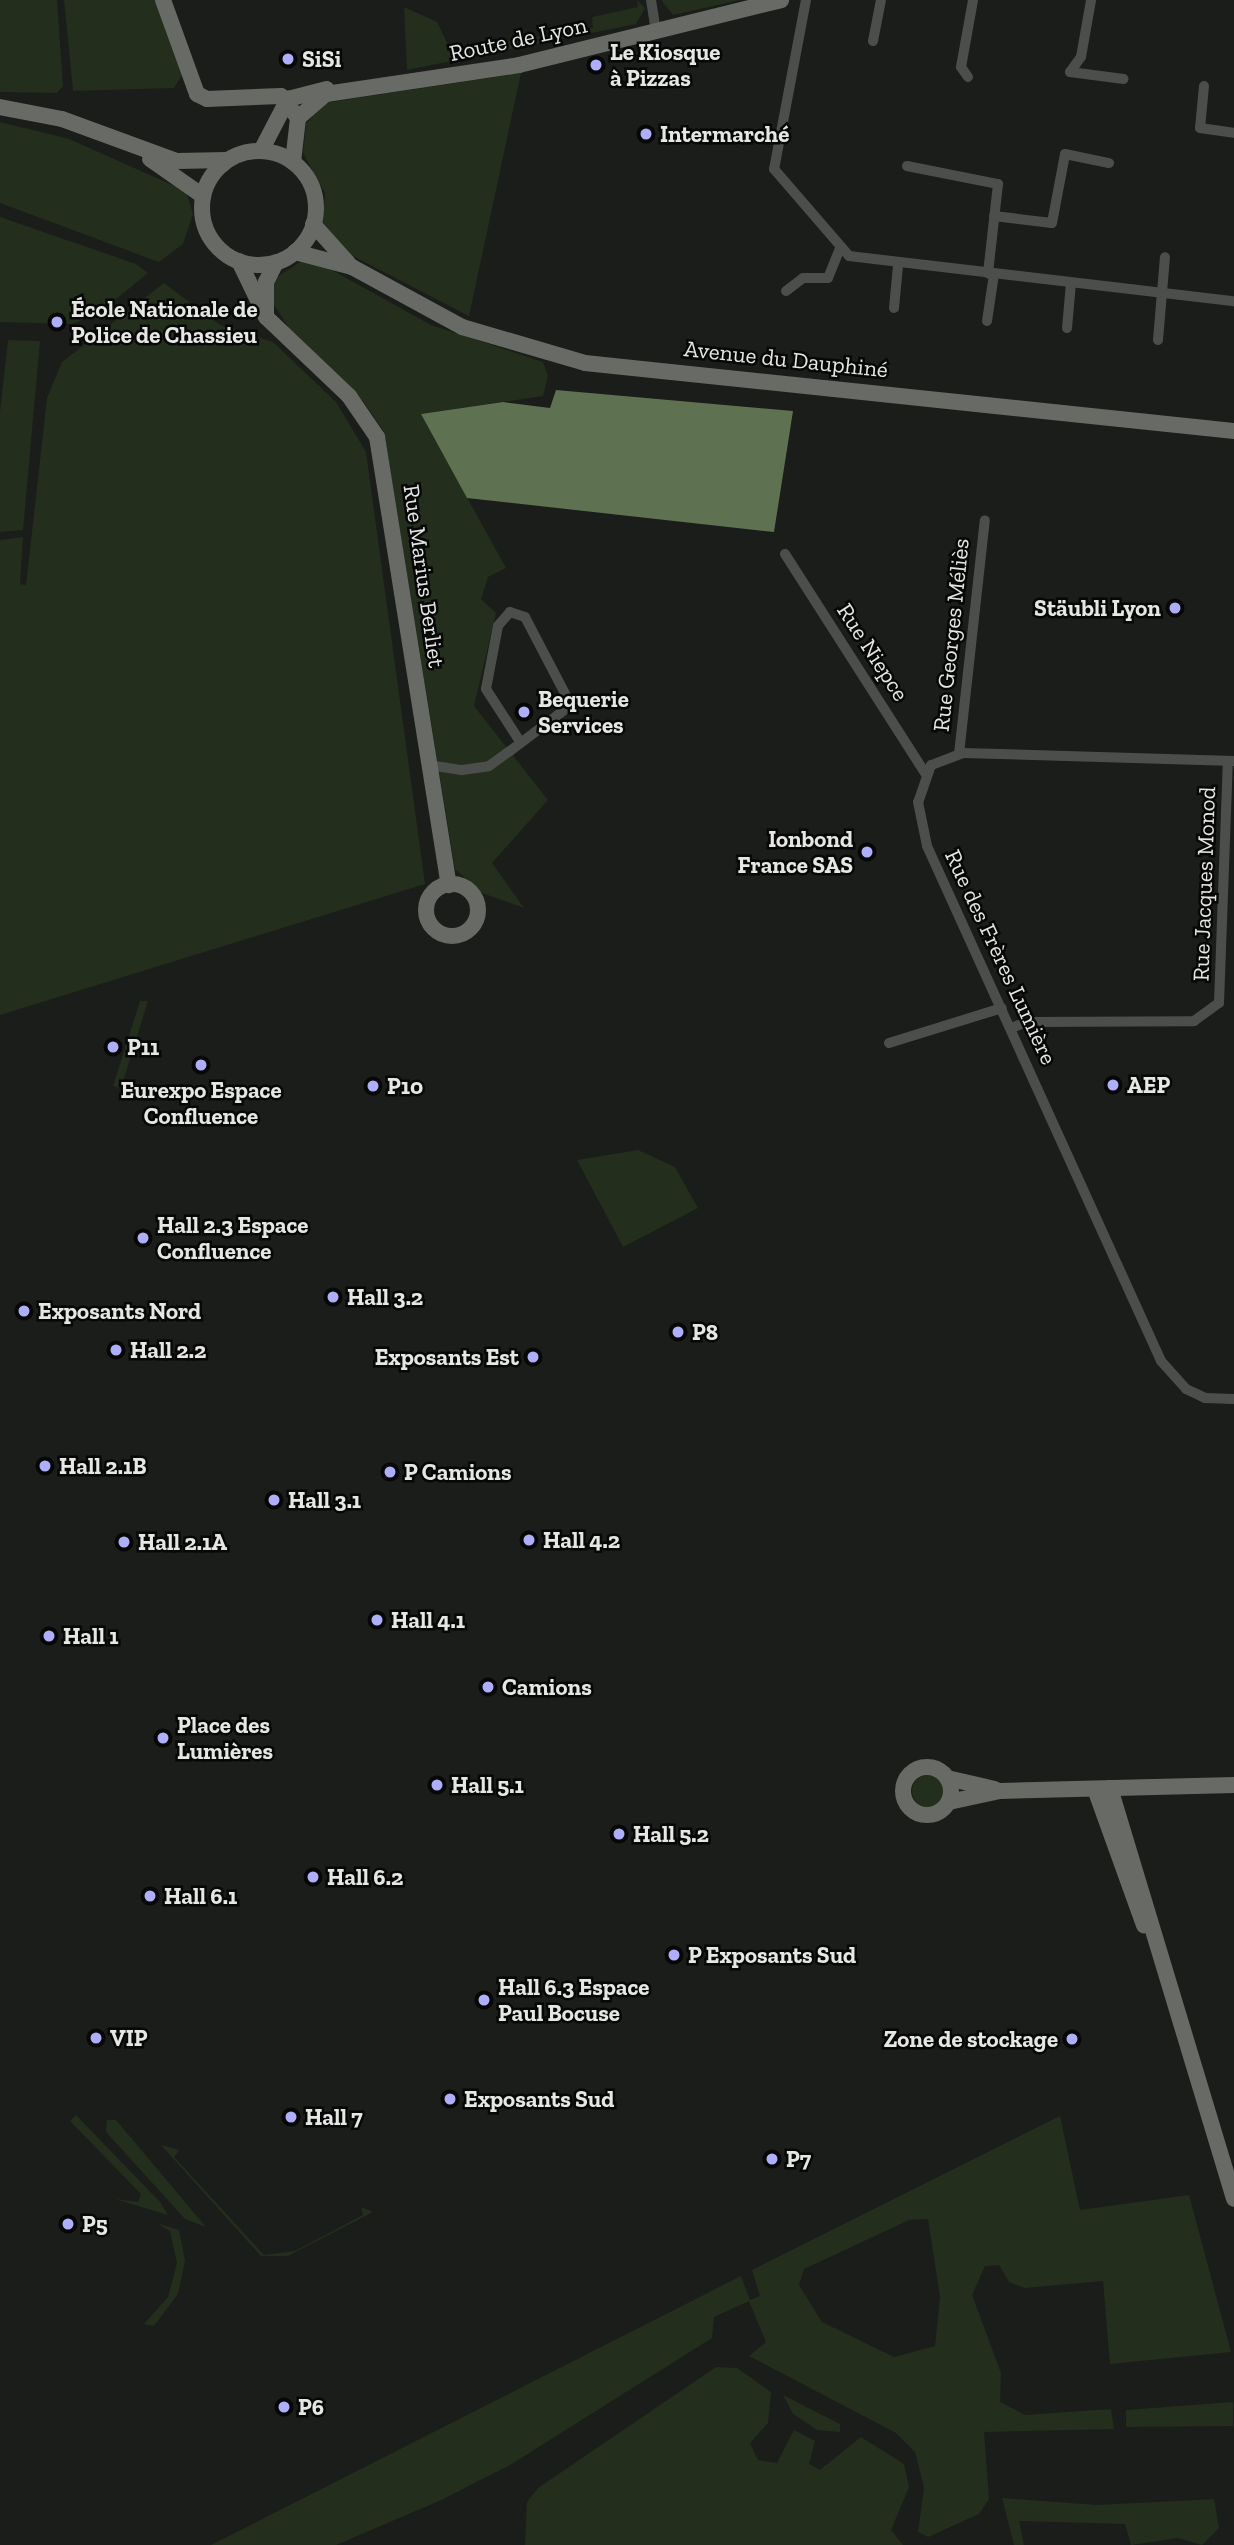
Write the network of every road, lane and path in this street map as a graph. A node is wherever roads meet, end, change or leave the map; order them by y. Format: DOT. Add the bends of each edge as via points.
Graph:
graph roads {
  1 [pos="163,0"];
  2 [pos="651,0"];
  3 [pos="781,0"];
  4 [pos="806,0"];
  5 [pos="881,0"];
  6 [pos="974,0"];
  7 [pos="1091,0"];
  8 [pos="656,31"];
  9 [pos="873,41"];
  10 [pos="968,77"];
  11 [pos="1124,79"];
  12 [pos="1204,86"];
  13 [pos="344,89"];
  14 [pos="258,96"];
  15 [pos="288,99"];
  16 [pos="0,107"];
  17 [pos="277,118"];
  18 [pos="298,118"];
  19 [pos="1234,133"];
  20 [pos="128,145"];
  21 [pos="261,151"];
  22 [pos="229,159"];
  23 [pos="293,162"];
  24 [pos="1109,163"];
  25 [pos="908,166"];
  26 [pos="203,196"];
  27 [pos="994,216"];
  28 [pos="313,224"];
  29 [pos="840,249"];
  30 [pos="295,252"];
  31 [pos="1166,257"];
  32 [pos="239,261"];
  33 [pos="276,262"];
  34 [pos="898,266"];
  35 [pos="352,267"];
  36 [pos="991,274"];
  37 [pos="1071,283"];
  38 [pos="786,291"];
  39 [pos="1162,293"];
  40 [pos="1234,301"];
  41 [pos="894,308"];
  42 [pos="266,317"];
  43 [pos="987,321"];
  44 [pos="1067,328"];
  45 [pos="1158,340"];
  46 [pos="1234,431"];
  47 [pos="985,520"];
  48 [pos="785,554"];
  49 [pos="521,743"];
  50 [pos="959,754"];
  51 [pos="1231,761"];
  52 [pos="429,765"];
  53 [pos="925,773"];
  54 [pos="449,885"];
  55 [pos="1002,1008"];
  56 [pos="1011,1028"];
  57 [pos="889,1043"];
  58 [pos="1234,1399"];
  59 [pos="947,1778"];
  60 [pos="1234,1785"];
  61 [pos="1102,1788"];
  62 [pos="1000,1791"];
  63 [pos="949,1802"];
  64 [pos="1234,2199"];
  1 -- 14 [label="street" via="197,94 207,99"];
  2 -- 8 [label="street"];
  3 -- 8 [label="street, Route de Lyon"];
  4 -- 29 [label="street" via="774,169"];
  5 -- 9 [label="street"];
  6 -- 10 [label="street" via="961,67"];
  7 -- 11 [label="street" via="1081,57 1070,72"];
  8 -- 13 [label="street, Route de Lyon" via="519,65"];
  12 -- 19 [label="street" via="1200,128"];
  13 -- 15 [label="street, Route de Lyon" via="305,91"];
  13 -- 18 [label="street, Route de Lyon" via="312,100"];
  14 -- 15 [label="street"];
  14 -- 17 [label="street" via="271,102"];
  15 -- 17 [label="street"];
  15 -- 18 [label="street"];
  16 -- 20 [label="street" via="62,119"];
  17 -- 21 [label="street"];
  18 -- 23 [label="street"];
  20 -- 22 [label="street" via="183,163"];
  20 -- 26 [label="street"];
  21 -- 22 [label="street"];
  21 -- 23 [label="street"];
  22 -- 26 [label="street"];
  23 -- 28 [label="street" via="313,190"];
  24 -- 27 [label="street" via="1065,155 1052,223"];
  25 -- 27 [label="street" via="998,184"];
  26 -- 32 [label="street" via="210,238"];
  27 -- 36 [label="street"];
  28 -- 30 [label="street"];
  28 -- 35 [label="street, Avenue du Dauphiné"];
  29 -- 34 [label="street"];
  29 -- 38 [label="street" via="828,278 803,278"];
  30 -- 33 [label="street"];
  30 -- 35 [label="street, Avenue du Dauphiné"];
  31 -- 39 [label="street"];
  32 -- 33 [label="street"];
  32 -- 42 [label="street, Rue Marius Berliet"];
  33 -- 42 [label="street" via="266,282"];
  34 -- 36 [label="street"];
  34 -- 41 [label="street"];
  35 -- 46 [label="street, Avenue du Dauphiné" via="463,327 585,363"];
  36 -- 37 [label="street"];
  36 -- 43 [label="street"];
  37 -- 39 [label="street"];
  37 -- 44 [label="street"];
  39 -- 40 [label="street"];
  39 -- 45 [label="street"];
  42 -- 52 [label="street, Rue Marius Berliet" via="349,396 377,437"];
  47 -- 50 [label="street, Rue Georges Méliès"];
  48 -- 53 [label="street, Rue Niepce"];
  49 -- 49 [label="street" via="573,700 525,617 510,612 498,626 485,689"];
  49 -- 52 [label="street" via="477,770"];
  50 -- 51 [label="street"];
  50 -- 53 [label="street"];
  51 -- 56 [label="street, Rue Jacques Monod" via="1219,1003 1194,1021 1027,1022"];
  52 -- 54 [label="street, Rue Marius Berliet"];
  53 -- 55 [label="street, Rue des Frères Lumière" via="918,802 922,834"];
  55 -- 56 [label="street, Rue des Frères Lumière"];
  55 -- 57 [label="street"];
  56 -- 58 [label="street, Rue des Frères Lumière" via="1161,1361 1186,1389 1205,1398"];
  59 -- 62 [label="street"];
  59 -- 63 [label="street"];
  59 -- 63 [label="street" via="932,1768 918,1769 907,1778 904,1796 914,1812 928,1816"];
  60 -- 61 [label="street"];
  61 -- 62 [label="street"];
  61 -- 64 [label="street" via="1168,1980"];
  62 -- 63 [label="street"];
}
